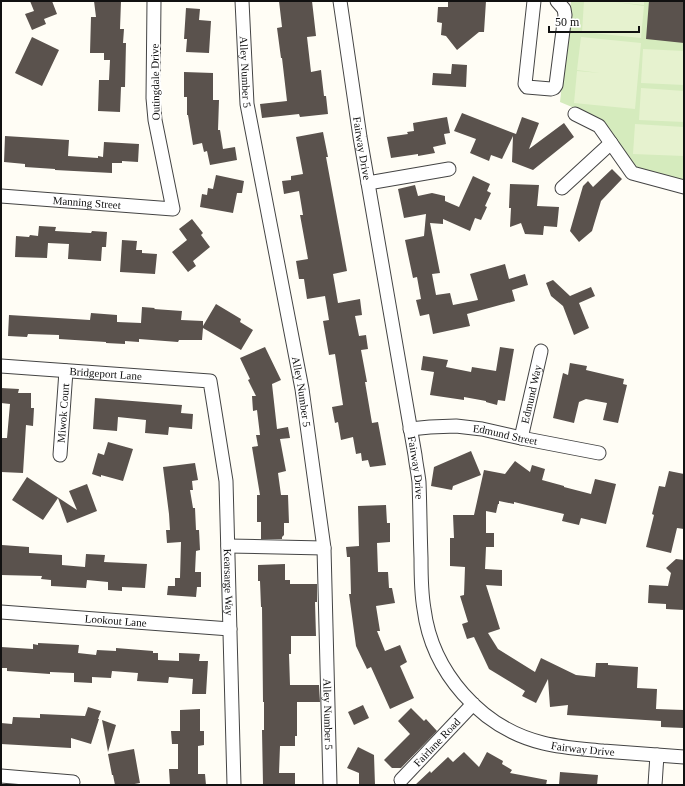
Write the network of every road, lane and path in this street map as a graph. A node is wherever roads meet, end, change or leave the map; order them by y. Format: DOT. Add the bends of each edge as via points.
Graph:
graph roads {
  1 [pos="154,1"];
  2 [pos="242,1"];
  3 [pos="340,1"];
  4 [pos="534,1"];
  5 [pos="557,1"];
  6 [pos="575,114"];
  7 [pos="611,143"];
  8 [pos="449,169"];
  9 [pos="368,183"];
  10 [pos="684,187"];
  11 [pos="562,188"];
  12 [pos="1,196"];
  13 [pos="173,209"];
  14 [pos="541,351"];
  15 [pos="1,366"];
  16 [pos="66,371"];
  17 [pos="210,381"];
  18 [pos="410,429"];
  19 [pos="521,438"];
  20 [pos="599,453"];
  21 [pos="60,455"];
  22 [pos="228,546"];
  23 [pos="324,548"];
  24 [pos="1,612"];
  25 [pos="230,629"];
  26 [pos="473,704"];
  27 [pos="657,755"];
  28 [pos="684,757"];
  29 [pos="1,776"];
  30 [pos="401,780"];
  31 [pos="73,782"];
  32 [pos="234,785"];
  33 [pos="330,785"];
  34 [pos="655,785"];
  1 -- 13 [label="street, Outingdale Drive" via="155,120"];
  2 -- 23 [label="street, Alley Number 5" via="247,104 302,389"];
  3 -- 9 [label="street, Fairway Drive"];
  4 -- 5 [label="street" via="525,84 527,87 551,89 556,85 565,15 564,9"];
  6 -- 7 [label="street" via="599,126"];
  7 -- 10 [label="street" via="632,173"];
  7 -- 11 [label="street"];
  8 -- 9 [label="street"];
  9 -- 18 [label="street, Fairway Drive"];
  12 -- 13 [label="street, Manning Street"];
  14 -- 19 [label="street, Edmund Way"];
  15 -- 16 [label="street, Bridgeport Lane"];
  16 -- 17 [label="street, Bridgeport Lane"];
  16 -- 21 [label="street, Miwok Court"];
  17 -- 22 [label="street, Kearsarge Way" via="226,480"];
  18 -- 19 [label="street, Edmund Street" via="456,426"];
  18 -- 26 [label="street, Fairway Drive" via="419,482 422,589 428,629 435,651 446,671"];
  19 -- 20 [label="street, Edmund Street"];
  22 -- 23 [label="street"];
  22 -- 25 [label="street, Kearsarge Way"];
  23 -- 33 [label="street, Alley Number 5"];
  24 -- 25 [label="street, Lookout Lane"];
  25 -- 32 [label="street, Kearsarge Way"];
  26 -- 27 [label="street, Fairway Drive" via="502,726 520,736 542,743 564,748"];
  26 -- 30 [label="street, Fairlane Road"];
  27 -- 28 [label="street, Fairway Drive"];
  27 -- 34 [label="street"];
  29 -- 31 [label="street"];
}
